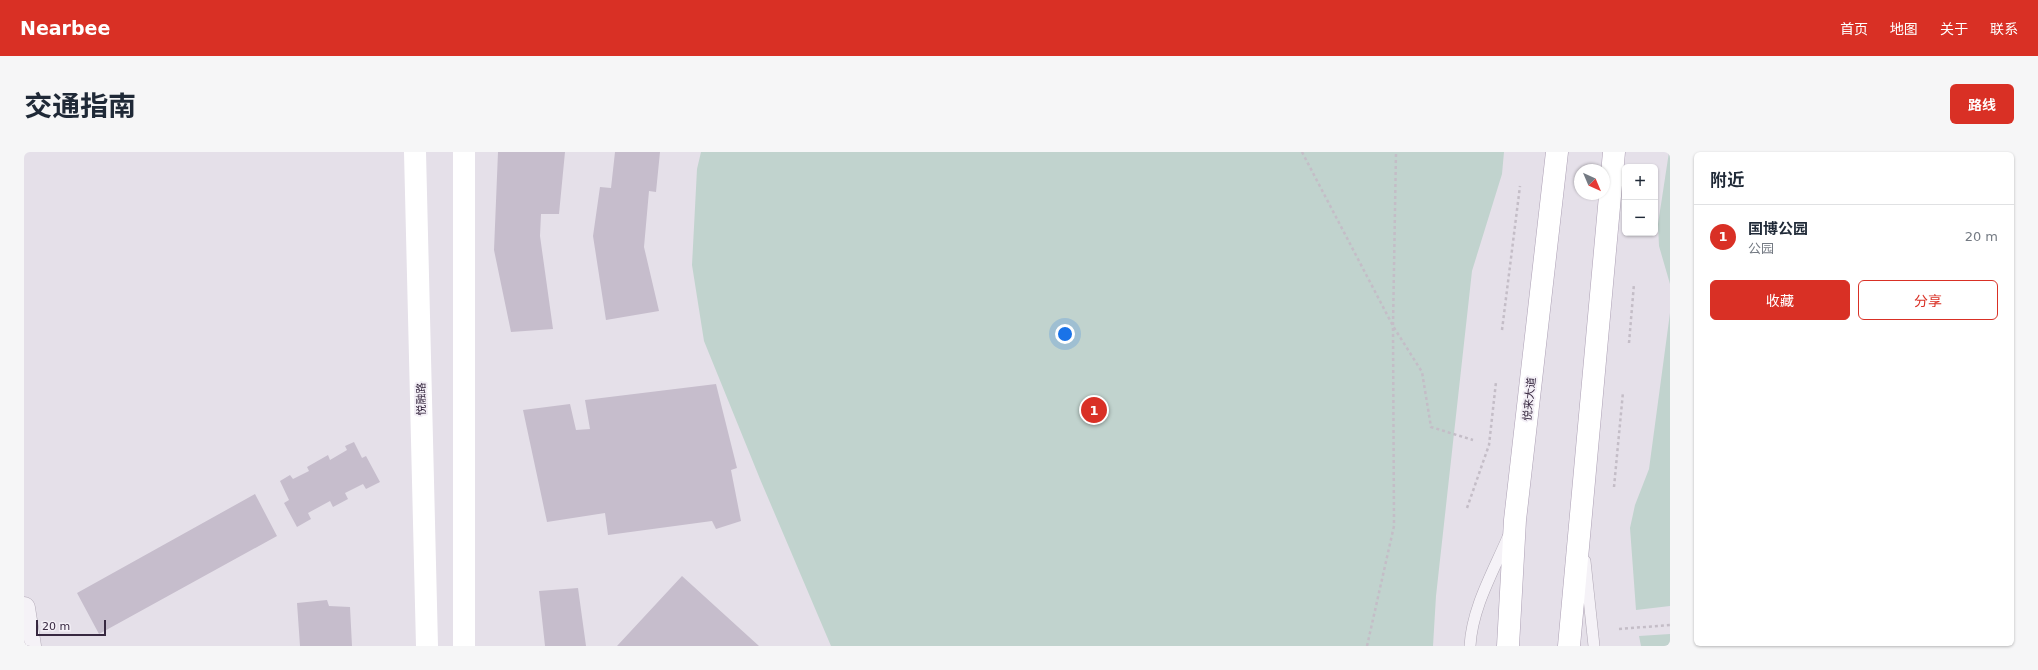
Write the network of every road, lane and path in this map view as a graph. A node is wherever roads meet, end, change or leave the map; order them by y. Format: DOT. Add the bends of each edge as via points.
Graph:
graph roads {
  1 [pos="415,152"];
  2 [pos="464,152"];
  3 [pos="1302,152"];
  4 [pos="1396,152"];
  5 [pos="1614,152"];
  6 [pos="1556,156"];
  7 [pos="1520,186"];
  8 [pos="1634,284"];
  9 [pos="1393,326"];
  10 [pos="1502,330"];
  11 [pos="1628,343"];
  12 [pos="1496,382"];
  13 [pos="1623,392"];
  14 [pos="1473,440"];
  15 [pos="1614,487"];
  16 [pos="1467,508"];
  17 [pos="1580,519"];
  18 [pos="1515,520"];
  19 [pos="24,608"];
  20 [pos="1670,625"];
  21 [pos="1619,629"];
  22 [pos="30,646"];
  23 [pos="427,646"];
  24 [pos="464,646"];
  25 [pos="1366,646"];
  26 [pos="1470,646"];
  27 [pos="1508,646"];
  28 [pos="1569,646"];
  29 [pos="1594,646"];
  1 -- 23 [label="main road, 悦融路"];
  2 -- 24 [label="main road"];
  3 -- 9 [label="path"];
  4 -- 9 [label="path"];
  5 -- 17 [label="main road"];
  6 -- 18 [label="main road, 悦来大道"];
  7 -- 10 [label="path"];
  8 -- 11 [label="path"];
  9 -- 14 [label="path" via="1422,372 1431,427"];
  9 -- 25 [label="path" via="1394,526"];
  12 -- 16 [label="path" via="1489,445"];
  13 -- 15 [label="path"];
  17 -- 28 [label="main road"];
  17 -- 29 [label="lane"];
  18 -- 26 [label="lane" via="1480,603"];
  18 -- 27 [label="main road, 悦来大道"];
  19 -- 22 [label="street"];
  20 -- 21 [label="path"];
}
